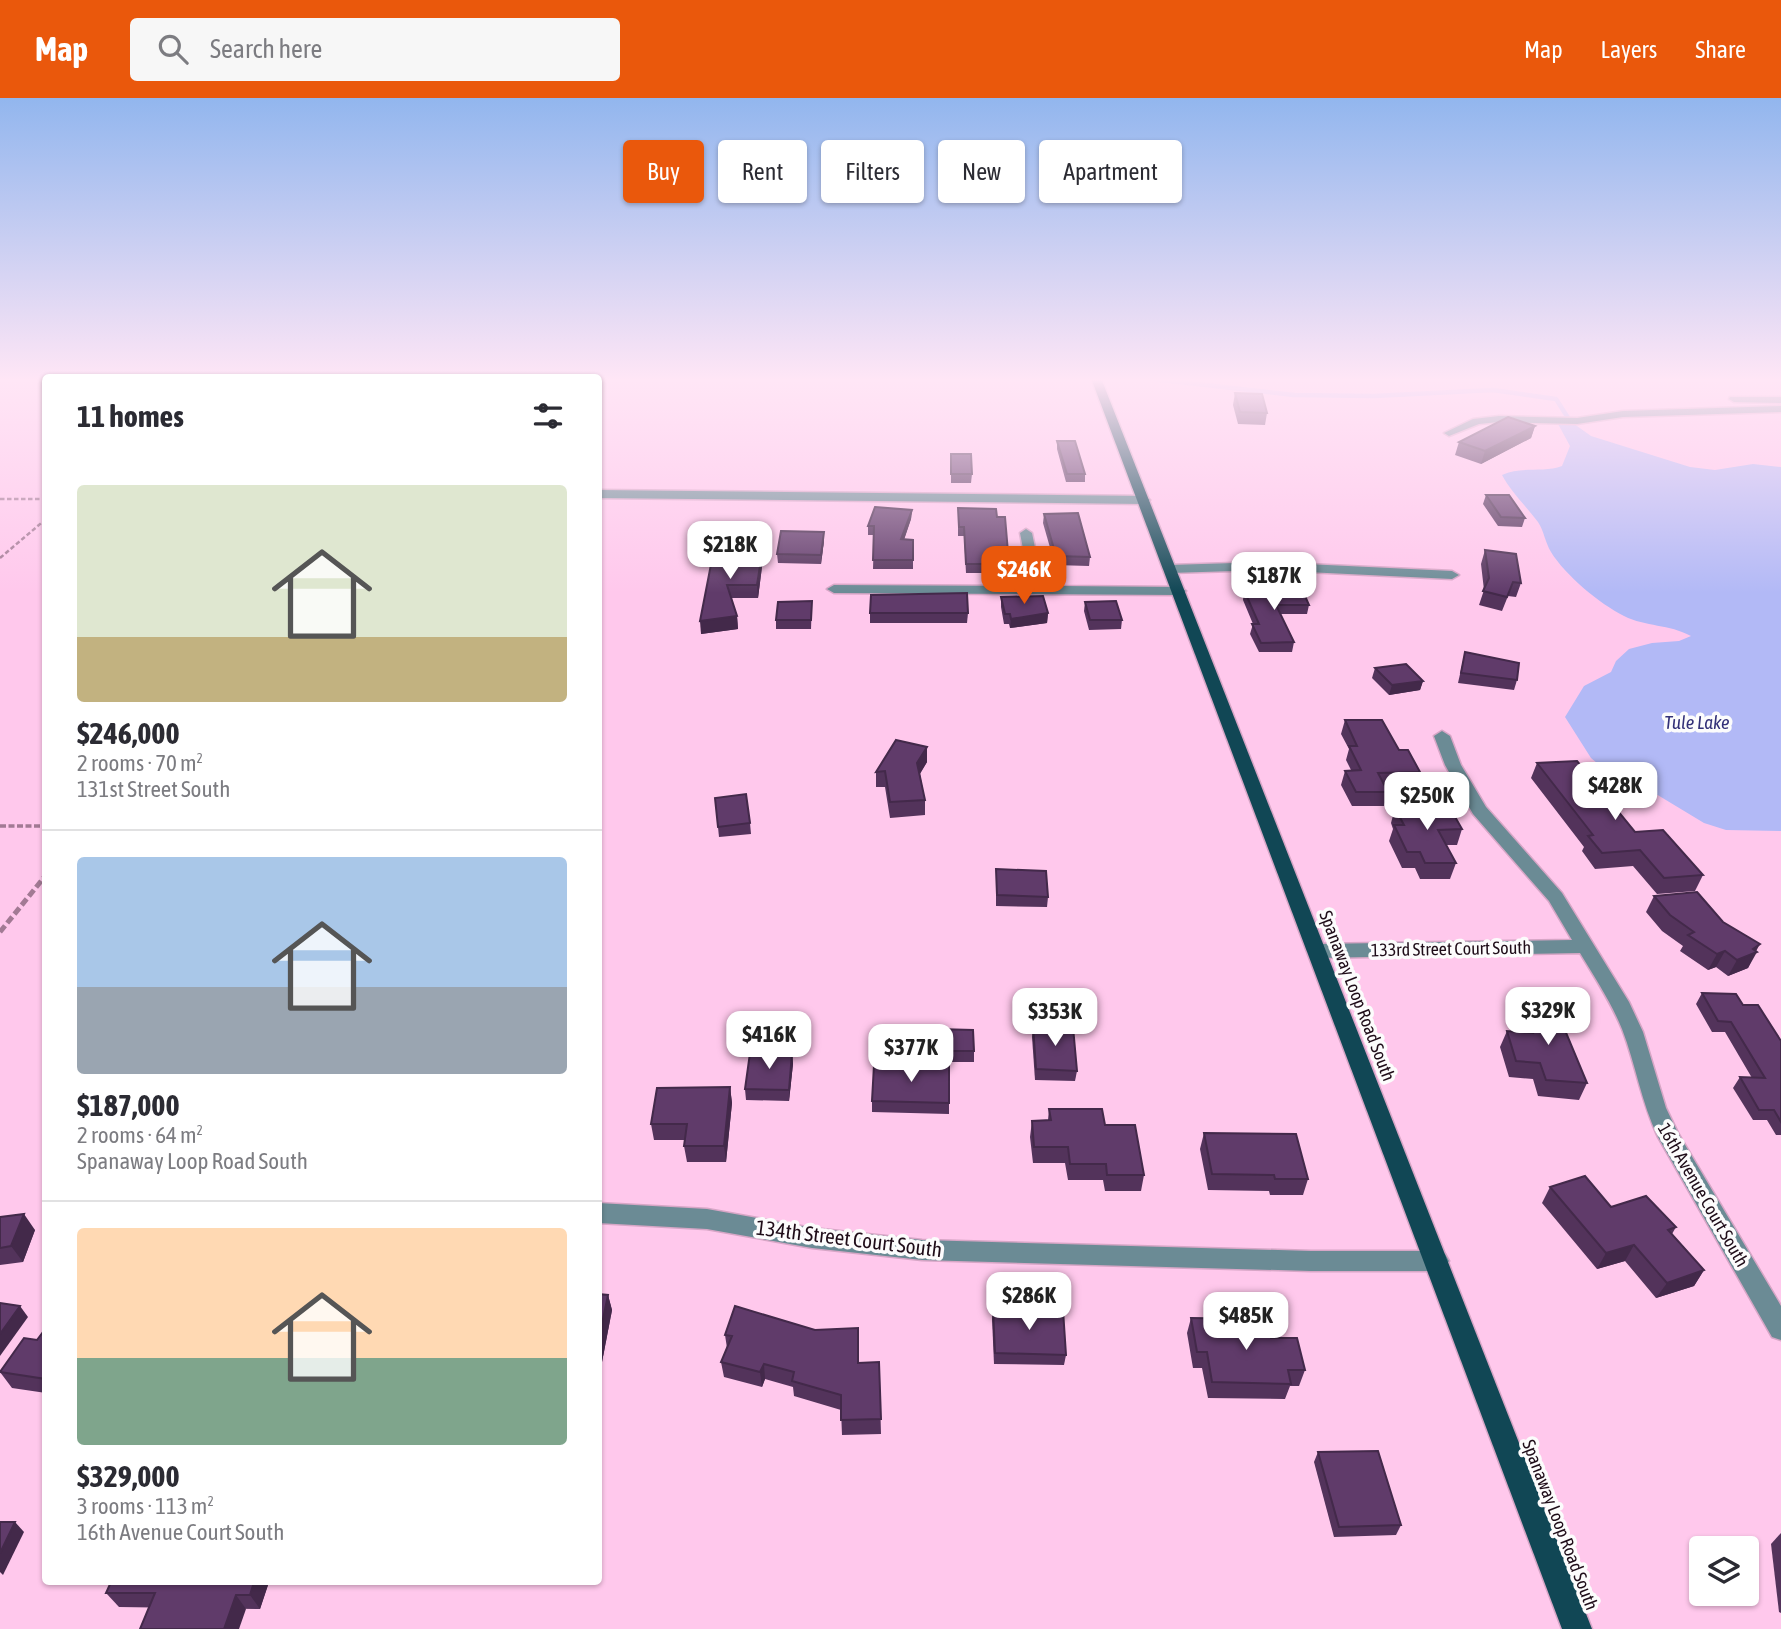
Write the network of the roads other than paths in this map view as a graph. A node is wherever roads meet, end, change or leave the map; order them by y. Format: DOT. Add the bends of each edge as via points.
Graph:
graph roads {
  1 [pos="1124,449"];
  2 [pos="602,494"];
  3 [pos="1144,500"];
  4 [pos="1026,533"];
  5 [pos="1170,569"];
  6 [pos="1033,570"];
  7 [pos="1452,575"];
  8 [pos="834,589"];
  9 [pos="1037,590"];
  10 [pos="1055,590"];
  11 [pos="1179,591"];
  12 [pos="1441,736"];
  13 [pos="1585,946"];
  14 [pos="1317,951"];
  15 [pos="602,1213"];
  16 [pos="1437,1261"];
  17 [pos="1781,1329"];
  18 [pos="1577,1629"];
  1 -- 3 [label="main road, Spanaway Loop Road South"];
  2 -- 3 [label="street"];
  3 -- 5 [label="main road, Spanaway Loop Road South"];
  4 -- 6 [label="street"];
  5 -- 7 [label="street" via="1266,566"];
  5 -- 11 [label="main road, Spanaway Loop Road South"];
  6 -- 9 [label="street"];
  6 -- 10 [label="street" via="1055,573"];
  8 -- 9 [label="street"];
  9 -- 10 [label="street"];
  10 -- 11 [label="street"];
  11 -- 14 [label="main road, Spanaway Loop Road South"];
  12 -- 13 [label="street, 16th Avenue Court South" via="1479,810 1556,897"];
  13 -- 14 [label="street, 133rd Street Court South"];
  13 -- 17 [label="street, 16th Avenue Court South" via="1633,1032 1655,1108 1669,1138"];
  14 -- 16 [label="main road, Spanaway Loop Road South"];
  15 -- 16 [label="street, 134th Street Court South" via="707,1219 812,1238 922,1250 1311,1262"];
  16 -- 18 [label="main road, Spanaway Loop Road South"];
}
